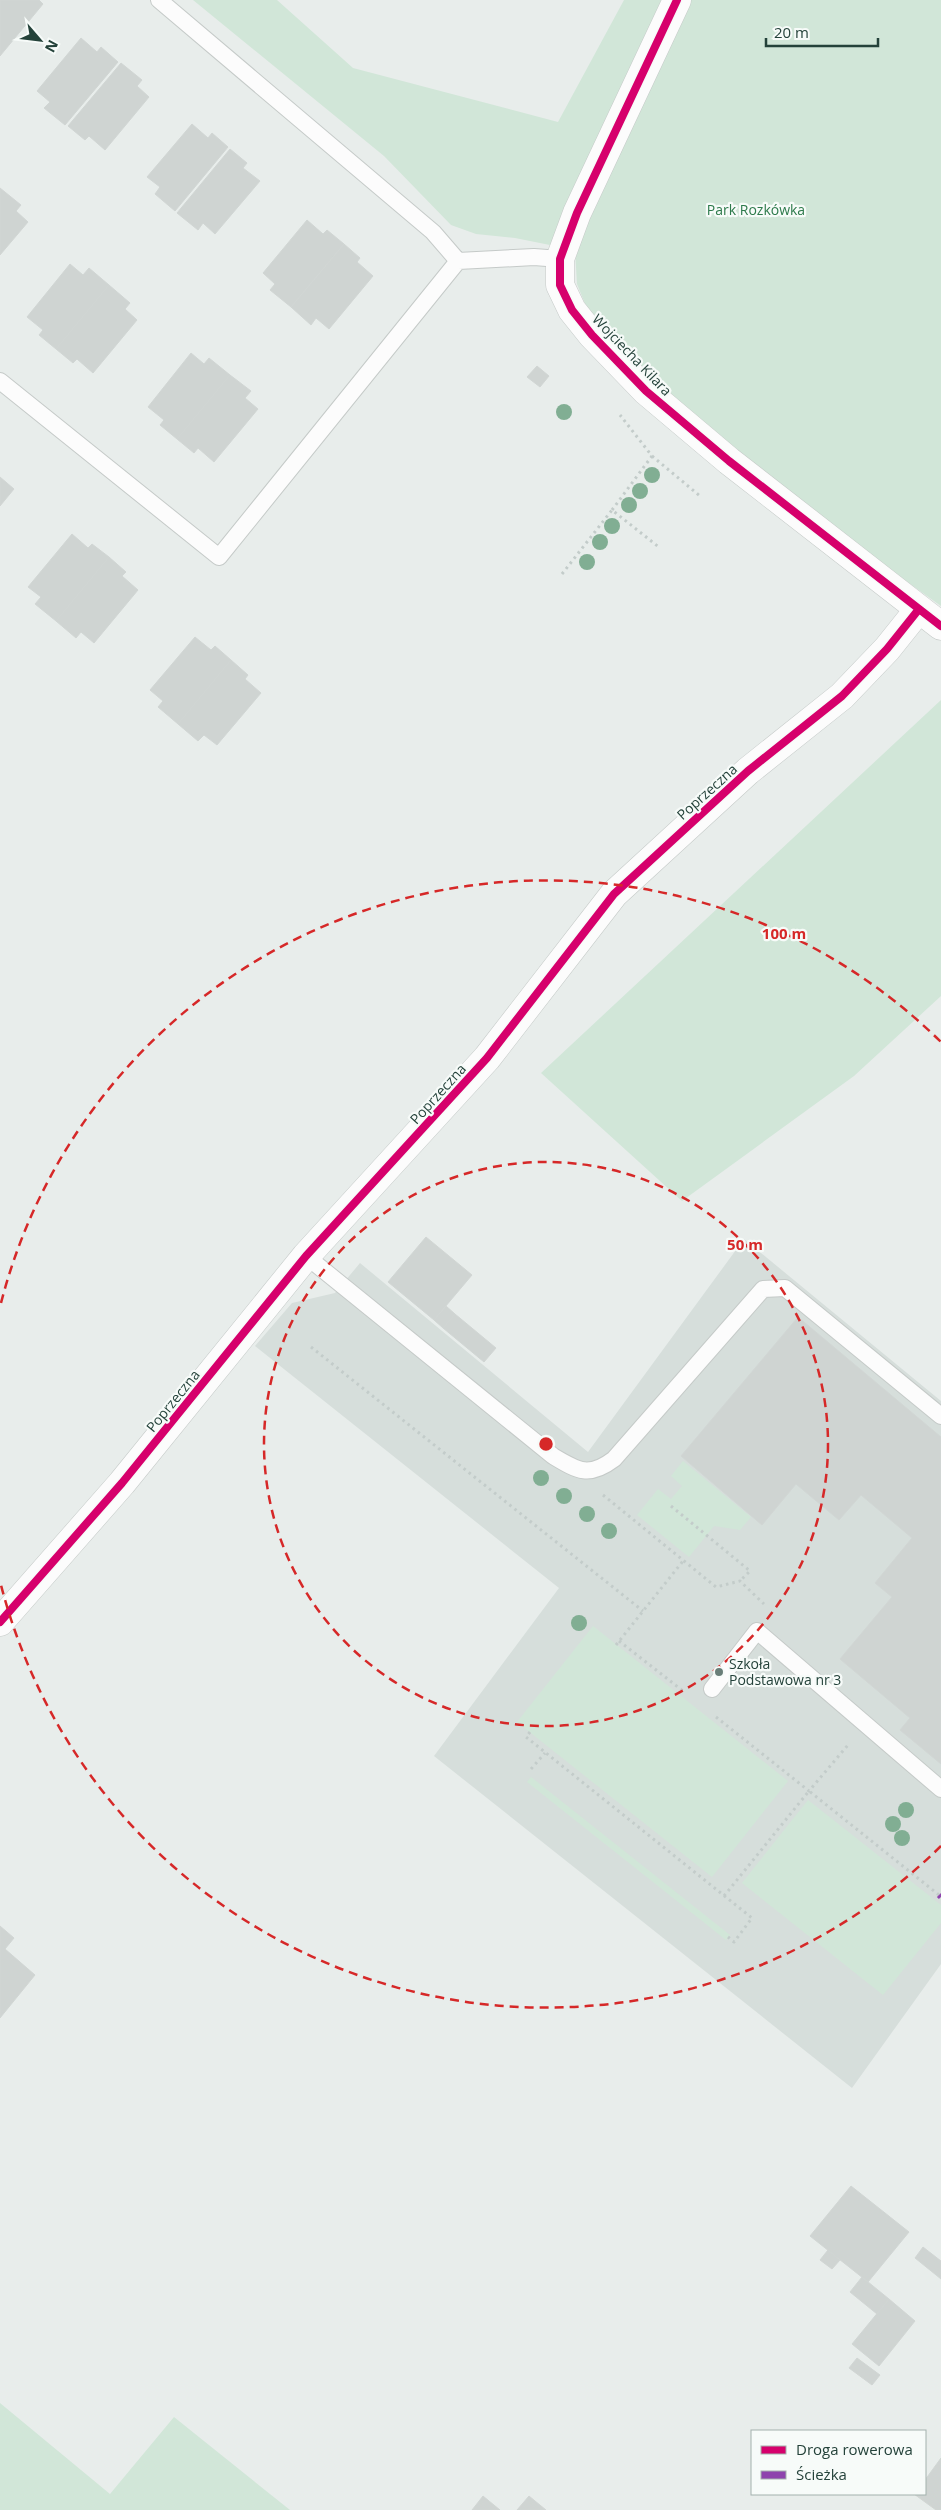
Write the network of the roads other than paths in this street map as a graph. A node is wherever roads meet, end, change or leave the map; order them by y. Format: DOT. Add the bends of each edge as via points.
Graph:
graph roads {
  1 [pos="159,0"];
  2 [pos="677,0"];
  3 [pos="560,260"];
  4 [pos="458,261"];
  5 [pos="0,381"];
  6 [pos="919,608"];
  7 [pos="941,626"];
  8 [pos="306,1256"];
  9 [pos="941,1416"];
  10 [pos="0,1622"];
  11 [pos="712,1689"];
  12 [pos="941,1789"];
  1 -- 4 [label="lane" via="433,232"];
  2 -- 3 [label="street, Wojciecha Kilara" via="597,168"];
  3 -- 4 [label="lane" via="534,257"];
  3 -- 6 [label="street, Wojciecha Kilara" via="560,284 572,310 646,391 729,461"];
  4 -- 5 [label="lane" via="219,557"];
  6 -- 7 [label="street, Wojciecha Kilara"];
  6 -- 8 [label="street, Poprzeczna" via="887,649 842,696 748,771 614,894 487,1058"];
  8 -- 9 [label="lane" via="553,1456 586,1472 601,1468 614,1458 763,1289 785,1288"];
  8 -- 10 [label="street, Poprzeczna" via="122,1483"];
  11 -- 12 [label="lane" via="757,1631"];
}
